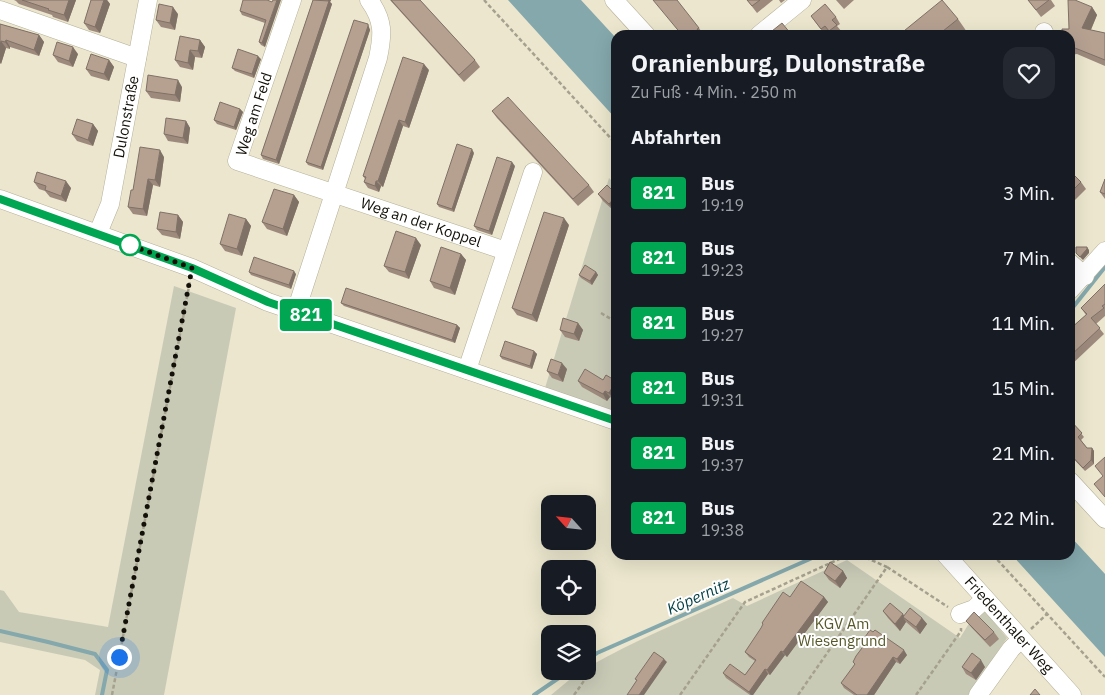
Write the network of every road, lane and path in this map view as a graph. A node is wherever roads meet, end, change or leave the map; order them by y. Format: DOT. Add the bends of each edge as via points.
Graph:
graph roads {
  1 [pos="148,0"];
  2 [pos="292,0"];
  3 [pos="369,0"];
  4 [pos="484,0"];
  5 [pos="614,0"];
  6 [pos="802,0"];
  7 [pos="0,10"];
  8 [pos="641,30"];
  9 [pos="765,30"];
  10 [pos="138,58"];
  11 [pos="611,139"];
  12 [pos="533,172"];
  13 [pos="334,192"];
  14 [pos="0,199"];
  15 [pos="98,233"];
  16 [pos="506,251"];
  17 [pos="1105,251"];
  18 [pos="1075,267"];
  19 [pos="192,268"];
  20 [pos="1085,276"];
  21 [pos="1075,285"];
  22 [pos="296,311"];
  23 [pos="601,313"];
  24 [pos="611,319"];
  25 [pos="467,370"];
  26 [pos="611,419"];
  27 [pos="1075,486"];
  28 [pos="1105,519"];
  29 [pos="837,560"];
  30 [pos="871,560"];
  31 [pos="950,560"];
  32 [pos="998,560"];
  33 [pos="887,567"];
  34 [pos="985,599"];
  35 [pos="960,614"];
  36 [pos="1047,614"];
  37 [pos="1021,638"];
  38 [pos="1105,677"];
  39 [pos="585,680"];
  40 [pos="112,695"];
  41 [pos="574,695"];
  42 [pos="680,695"];
  43 [pos="798,695"];
  44 [pos="916,695"];
  45 [pos="978,695"];
  46 [pos="1072,695"];
  1 -- 10 [label="street, Dulonstraße"];
  2 -- 13 [label="street, Weg am Feld" via="236,161"];
  3 -- 13 [label="street" via="382,26 382,40"];
  4 -- 11 [label="path"];
  5 -- 8 [label="street"];
  6 -- 9 [label="street"];
  7 -- 10 [label="street"];
  10 -- 15 [label="street, Dulonstraße" via="110,204"];
  12 -- 16 [label="street"];
  13 -- 16 [label="street, Weg an der Koppel"];
  13 -- 22 [label="street"];
  14 -- 15 [label="street"];
  15 -- 19 [label="street"];
  16 -- 25 [label="street"];
  17 -- 20 [label="street"];
  18 -- 20 [label="street"];
  19 -- 22 [label="street"];
  19 -- 40 [label="path"];
  20 -- 21 [label="street"];
  22 -- 25 [label="street"];
  23 -- 24 [label="path"];
  25 -- 26 [label="street"];
  27 -- 28 [label="street"];
  29 -- 42 [label="path" via="745,602"];
  30 -- 33 [label="path"];
  31 -- 34 [label="street, Friedenthaler Weg"];
  32 -- 36 [label="path"];
  33 -- 35 [label="path"];
  33 -- 43 [label="path"];
  34 -- 35 [label="street" via="974,609"];
  34 -- 37 [label="street, Friedenthaler Weg"];
  35 -- 44 [label="path" via="961,631"];
  36 -- 37 [label="path"];
  36 -- 38 [label="path"];
  37 -- 45 [label="street"];
  37 -- 46 [label="street, Friedenthaler Weg"];
  39 -- 41 [label="path"];
}
